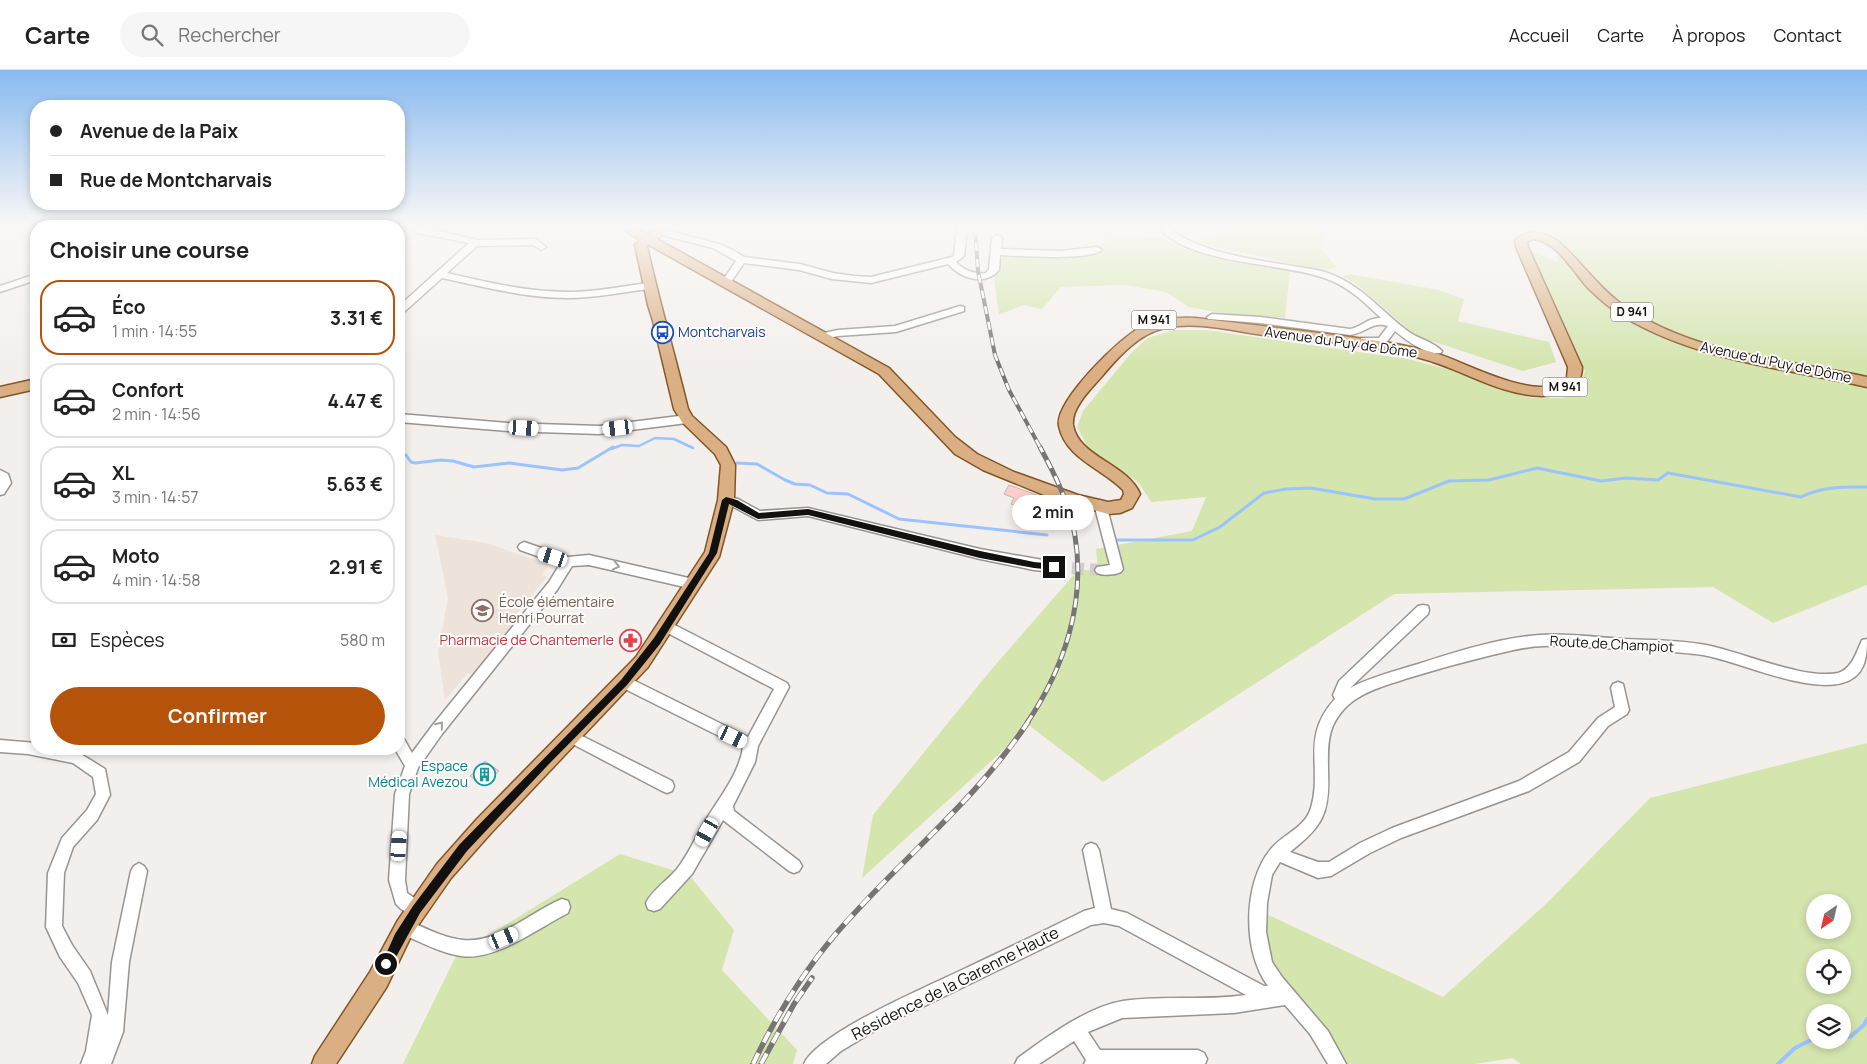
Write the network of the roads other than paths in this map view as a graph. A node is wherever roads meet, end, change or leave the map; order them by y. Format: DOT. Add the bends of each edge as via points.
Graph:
graph roads {
  1 [pos="647,273"];
  2 [pos="709,273"];
  3 [pos="732,273"];
  4 [pos="823,273"];
  5 [pos="900,273"];
  6 [pos="963,273"];
  7 [pos="989,273"];
  8 [pos="1317,273"];
  9 [pos="1528,273"];
  10 [pos="1583,273"];
  11 [pos="1590,273"];
  12 [pos="439,274"];
  13 [pos="30,279"];
  14 [pos="726,283"];
  15 [pos="649,286"];
  16 [pos="1350,287"];
  17 [pos="0,288"];
  18 [pos="405,305"];
  19 [pos="960,309"];
  20 [pos="1212,317"];
  21 [pos="1372,321"];
  22 [pos="1552,322"];
  23 [pos="1394,325"];
  24 [pos="1264,330"];
  25 [pos="823,336"];
  26 [pos="1378,339"];
  27 [pos="1403,350"];
  28 [pos="1437,351"];
  29 [pos="1867,378"];
  30 [pos="1867,382"];
  31 [pos="30,385"];
  32 [pos="0,392"];
  33 [pos="405,418"];
  34 [pos="687,419"];
  35 [pos="725,457"];
  36 [pos="0,474"];
  37 [pos="0,491"];
  38 [pos="726,500"];
  39 [pos="1100,506"];
  40 [pos="524,548"];
  41 [pos="568,562"];
  42 [pos="1054,567"];
  43 [pos="1101,570"];
  44 [pos="693,584"];
  45 [pos="1423,610"];
  46 [pos="667,626"];
  47 [pos="1867,644"];
  48 [pos="624,682"];
  49 [pos="1618,688"];
  50 [pos="1344,700"];
  51 [pos="570,736"];
  52 [pos="0,746"];
  53 [pos="750,746"];
  54 [pos="30,748"];
  55 [pos="405,753"];
  56 [pos="65,755"];
  57 [pos="412,765"];
  58 [pos="667,786"];
  59 [pos="724,806"];
  60 [pos="1092,850"];
  61 [pos="1277,854"];
  62 [pos="794,866"];
  63 [pos="139,872"];
  64 [pos="654,904"];
  65 [pos="562,907"];
  66 [pos="416,909"];
  67 [pos="1104,915"];
  68 [pos="405,927"];
  69 [pos="1288,996"];
  70 [pos="1077,1030"];
  71 [pos="1198,1059"];
  72 [pos="1094,1062"];
  73 [pos="90,1064"];
  74 [pos="101,1064"];
  75 [pos="323,1064"];
  76 [pos="813,1064"];
  77 [pos="1024,1064"];
  78 [pos="1337,1064"];
  1 -- 15 [label="main road"];
  2 -- 14 [label="main road, Avenue du Puy de Dôme / M 941"];
  3 -- 14 [label="street"];
  4 -- 5 [label="street" via="871,280"];
  6 -- 7 [label="street"];
  8 -- 16 [label="street"];
  9 -- 22 [label="main road, Avenue du Puy de Dôme"];
  10 -- 30 [label="main road, Avenue du Puy de Dôme / D 941" via="1604,297 1662,332 1728,354"];
  11 -- 29 [label="main road, Avenue du Puy de Dôme / D 941" via="1612,298 1663,328 1726,350"];
  12 -- 15 [label="street" via="517,290 568,295"];
  12 -- 18 [label="street"];
  13 -- 17 [label="street"];
  14 -- 25 [label="main road, Avenue du Puy de Dôme / M 941"];
  15 -- 34 [label="main road" via="680,406"];
  16 -- 21 [label="street" via="1366,305"];
  16 -- 23 [label="street" via="1360,292"];
  19 -- 25 [label="street" via="896,330"];
  20 -- 21 [label="street" via="1350,332 1364,329"];
  20 -- 26 [label="main road, Avenue du Puy de Dôme / M 941"];
  20 -- 39 [label="main road, Avenue du Puy de Dôme / M 941" via="1173,316 1139,326 1120,342 1063,408 1059,426 1069,446 1087,463 1110,474 1126,488 1126,499 1122,503"];
  21 -- 23 [label="street"];
  21 -- 26 [label="street"];
  22 -- 27 [label="main road, Avenue du Puy de Dôme / M 941" via="1576,371 1573,381 1557,390 1533,391 1515,387 1444,360"];
  22 -- 28 [label="main road, Avenue du Puy de Dôme / M 941" via="1566,365 1564,376 1554,383 1538,385 1512,381"];
  23 -- 26 [label="street"];
  23 -- 28 [label="street" via="1409,338"];
  24 -- 26 [label="street"];
  24 -- 27 [label="main road, Avenue du Puy de Dôme / M 941"];
  24 -- 39 [label="main road, Avenue du Puy de Dôme / M 941" via="1176,321 1147,329 1125,344 1076,400 1066,420 1070,437 1082,453 1130,488 1132,494 1126,504 1110,508"];
  25 -- 39 [label="main road, Avenue du Puy de Dôme / M 941" via="884,371 961,451 993,468 1081,502"];
  26 -- 27 [label="street"];
  26 -- 28 [label="main road, Avenue du Puy de Dôme / M 941"];
  31 -- 32 [label="main road"];
  33 -- 34 [label="street" via="564,430 599,430"];
  34 -- 35 [label="main road"];
  35 -- 38 [label="main road" via="729,471"];
  36 -- 37 [label="street" via="5,483"];
  38 -- 42 [label="street" via="758,516 808,512 980,554"];
  38 -- 44 [label="main road" via="713,553"];
  39 -- 43 [label="street" via="1117,570"];
  40 -- 41 [label="street"];
  41 -- 44 [label="street, one-way" via="589,560"];
  57 -- 41 [label="street, one-way" via="553,586"];
  44 -- 46 [label="main road"];
  45 -- 50 [label="street, Route de Champiot" via="1344,685 1340,695"];
  46 -- 48 [label="main road"];
  46 -- 53 [label="street" via="782,687"];
  47 -- 50 [label="street, Route de Champiot" via="1851,673 1825,680 1702,650 1580,641 1532,641 1441,661 1368,685"];
  48 -- 51 [label="main road"];
  48 -- 53 [label="street"];
  49 -- 61 [label="street" via="1622,710 1603,722 1574,756 1524,786 1398,833 1331,869 1318,870"];
  50 -- 61 [label="street, Route de Champiot" via="1333,712 1321,742 1317,814 1303,832"];
  51 -- 58 [label="street"];
  51 -- 66 [label="main road" via="463,848"];
  52 -- 54 [label="street"];
  53 -- 59 [label="street" via="748,762"];
  55 -- 57 [label="street"];
  56 -- 73 [label="street" via="76,757 100,774 102,795 92,815 68,843 56,874 54,927 84,977 100,1015"];
  57 -- 66 [label="street" via="402,794 397,880 399,894 405,904"];
  59 -- 62 [label="street" via="728,815"];
  59 -- 64 [label="street" via="689,864"];
  60 -- 67 [label="street"];
  61 -- 69 [label="street, Route de Champiot" via="1269,865 1260,892 1258,938 1266,970"];
  63 -- 74 [label="street" via="119,975 116,1029 113,1043"];
  65 -- 68 [label="street" via="520,932 489,945 465,949 444,944"];
  66 -- 68 [label="main road"];
  67 -- 69 [label="street" via="1121,919 1262,994"];
  67 -- 76 [label="street, Résidence de la Garenne Haute" via="1076,922 875,1020 834,1045"];
  68 -- 75 [label="main road" via="378,980"];
  69 -- 70 [label="street" via="1234,1005 1122,1010 1097,1018"];
  69 -- 78 [label="street, Route de Champiot" via="1316,1029"];
  70 -- 72 [label="street"];
  70 -- 77 [label="street"];
  71 -- 72 [label="street"];
}
